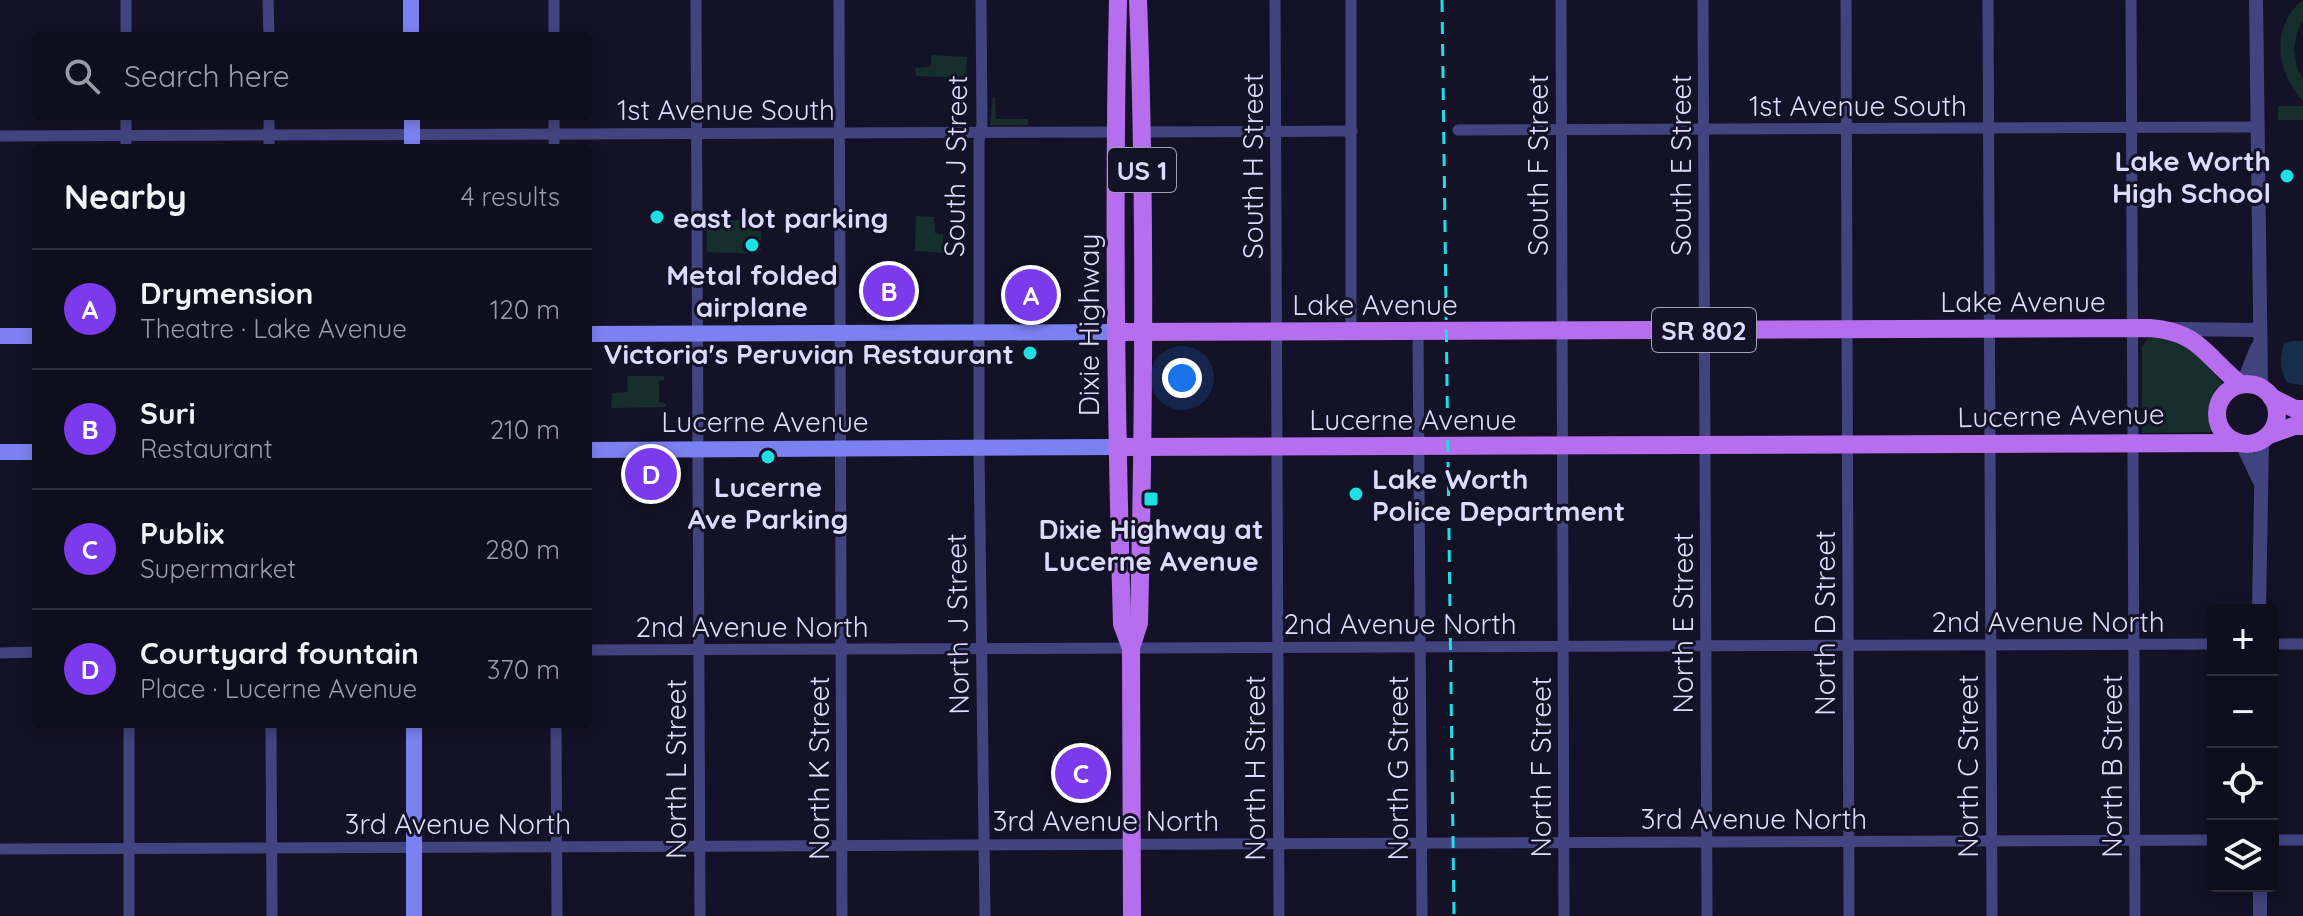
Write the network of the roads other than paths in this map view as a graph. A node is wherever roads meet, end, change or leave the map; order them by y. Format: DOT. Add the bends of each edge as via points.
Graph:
graph roads {
  1 [pos="126,0"];
  2 [pos="268,0"];
  3 [pos="411,0"];
  4 [pos="554,0"];
  5 [pos="696,0"];
  6 [pos="839,0"];
  7 [pos="981,0"];
  8 [pos="1118,0"];
  9 [pos="1138,0"];
  10 [pos="1275,0"];
  11 [pos="1351,0"];
  12 [pos="1561,0"];
  13 [pos="1703,0"];
  14 [pos="1846,0"];
  15 [pos="1988,0"];
  16 [pos="2131,0"];
  17 [pos="2256,0"];
  18 [pos="126,32"];
  19 [pos="269,32"];
  20 [pos="411,32"];
  21 [pos="554,32"];
  22 [pos="126,120"];
  23 [pos="269,120"];
  24 [pos="412,120"];
  25 [pos="554,120"];
  26 [pos="2257,127"];
  27 [pos="1989,128"];
  28 [pos="2131,128"];
  29 [pos="1704,129"];
  30 [pos="1846,129"];
  31 [pos="1458,130"];
  32 [pos="1561,130"];
  33 [pos="1276,131"];
  34 [pos="1352,131"];
  35 [pos="981,132"];
  36 [pos="1115,132"];
  37 [pos="1142,132"];
  38 [pos="697,133"];
  39 [pos="839,133"];
  40 [pos="554,134"];
  41 [pos="269,135"];
  42 [pos="0,136"];
  43 [pos="126,142"];
  44 [pos="412,142"];
  45 [pos="269,144"];
  46 [pos="554,144"];
  47 [pos="2132,328"];
  48 [pos="1990,329"];
  49 [pos="2162,329"];
  50 [pos="1562,330"];
  51 [pos="1704,330"];
  52 [pos="1847,330"];
  53 [pos="978,332"];
  54 [pos="1117,332"];
  55 [pos="1142,332"];
  56 [pos="1277,332"];
  57 [pos="1351,332"];
  58 [pos="1418,332"];
  59 [pos="697,333"];
  60 [pos="840,333"];
  61 [pos="592,334"];
  62 [pos="0,336"];
  63 [pos="32,336"];
  64 [pos="2259,337"];
  65 [pos="2254,388"];
  66 [pos="2303,409"];
  67 [pos="2303,426"];
  68 [pos="2265,438"];
  69 [pos="2134,444"];
  70 [pos="2240,444"];
  71 [pos="1847,445"];
  72 [pos="1990,445"];
  73 [pos="1562,446"];
  74 [pos="1705,446"];
  75 [pos="1117,447"];
  76 [pos="1143,447"];
  77 [pos="1277,447"];
  78 [pos="1420,447"];
  79 [pos="698,449"];
  80 [pos="840,449"];
  81 [pos="979,449"];
  82 [pos="592,450"];
  83 [pos="0,452"];
  84 [pos="32,452"];
  85 [pos="2259,480"];
  86 [pos="2259,604"];
  87 [pos="2207,644"];
  88 [pos="2279,644"];
  89 [pos="2303,644"];
  90 [pos="1991,645"];
  91 [pos="2134,645"];
  92 [pos="1706,646"];
  93 [pos="1848,646"];
  94 [pos="1563,647"];
  95 [pos="1131,648"];
  96 [pos="1278,648"];
  97 [pos="1420,648"];
  98 [pos="841,649"];
  99 [pos="981,649"];
  100 [pos="592,650"];
  101 [pos="699,650"];
  102 [pos="32,652"];
  103 [pos="0,653"];
  104 [pos="129,728"];
  105 [pos="271,728"];
  106 [pos="414,728"];
  107 [pos="556,728"];
  108 [pos="2207,840"];
  109 [pos="2279,840"];
  110 [pos="2303,840"];
  111 [pos="1992,841"];
  112 [pos="2135,841"];
  113 [pos="1706,842"];
  114 [pos="1849,842"];
  115 [pos="1132,844"];
  116 [pos="1564,844"];
  117 [pos="985,845"];
  118 [pos="1279,845"];
  119 [pos="1421,845"];
  120 [pos="699,846"];
  121 [pos="842,846"];
  122 [pos="414,847"];
  123 [pos="557,847"];
  124 [pos="129,848"];
  125 [pos="272,848"];
  126 [pos="0,849"];
  127 [pos="2260,892"];
  128 [pos="129,916"];
  129 [pos="272,916"];
  130 [pos="414,916"];
  131 [pos="557,916"];
  132 [pos="700,916"];
  133 [pos="842,916"];
  134 [pos="985,916"];
  135 [pos="1132,916"];
  136 [pos="1279,916"];
  137 [pos="1422,916"];
  138 [pos="1564,916"];
  139 [pos="1707,916"];
  140 [pos="1849,916"];
  141 [pos="1992,916"];
  142 [pos="2135,916"];
  143 [pos="2260,916"];
  1 -- 18 [label="street"];
  2 -- 19 [label="street"];
  3 -- 20 [label="main road"];
  4 -- 21 [label="street"];
  5 -- 38 [label="street, North L Street"];
  6 -- 39 [label="street, North K Street"];
  7 -- 35 [label="street, South J Street"];
  8 -- 36 [label="main road, Dixie Highway / US 1"];
  9 -- 37 [label="main road, Dixie Highway / US 1"];
  10 -- 33 [label="street, South H Street"];
  11 -- 34 [label="street"];
  12 -- 32 [label="street, South F Street"];
  13 -- 29 [label="street, South E Street"];
  14 -- 30 [label="street, North D Street"];
  15 -- 27 [label="street, North C Street"];
  16 -- 28 [label="street, North B Street"];
  17 -- 26 [label="street"];
  22 -- 43 [label="street"];
  23 -- 41 [label="street"];
  24 -- 44 [label="main road"];
  25 -- 40 [label="street"];
  26 -- 28 [label="street, 1st Avenue South"];
  26 -- 64 [label="street"];
  27 -- 28 [label="street, 1st Avenue South"];
  27 -- 30 [label="street, 1st Avenue South"];
  27 -- 48 [label="street, North C Street"];
  28 -- 47 [label="street, North B Street"];
  29 -- 30 [label="street, 1st Avenue South"];
  29 -- 32 [label="street, 1st Avenue South"];
  29 -- 51 [label="street, South E Street"];
  30 -- 52 [label="street, North D Street"];
  31 -- 32 [label="street, 1st Avenue South"];
  32 -- 50 [label="street, South F Street"];
  33 -- 34 [label="street"];
  33 -- 37 [label="street"];
  33 -- 56 [label="street, South H Street"];
  34 -- 57 [label="street"];
  35 -- 36 [label="street, 1st Avenue South"];
  35 -- 39 [label="street, 1st Avenue South"];
  35 -- 53 [label="street, South J Street"];
  36 -- 54 [label="main road, Dixie Highway / US 1"];
  37 -- 55 [label="main road, Dixie Highway / US 1"];
  38 -- 39 [label="street, 1st Avenue South"];
  38 -- 40 [label="street, 1st Avenue South"];
  38 -- 59 [label="street, North L Street"];
  39 -- 60 [label="street, North K Street"];
  40 -- 44 [label="street, 1st Avenue South"];
  40 -- 46 [label="street"];
  41 -- 43 [label="street, 1st Avenue South"];
  41 -- 44 [label="street, 1st Avenue South"];
  41 -- 45 [label="street"];
  42 -- 43 [label="street, 1st Avenue South"];
  47 -- 48 [label="main road, Lake Avenue / SR 802"];
  47 -- 49 [label="main road, Lake Avenue / SR 802"];
  47 -- 69 [label="street, North B Street"];
  48 -- 52 [label="main road, Lake Avenue / SR 802"];
  48 -- 72 [label="street, North C Street"];
  49 -- 64 [label="street, Lake Avenue"];
  49 -- 65 [label="main road, Lake Avenue / SR 802" via="2200,344"];
  50 -- 51 [label="main road, Lake Avenue / SR 802"];
  50 -- 58 [label="main road, Lake Avenue / SR 802"];
  50 -- 73 [label="street, North F Street"];
  51 -- 52 [label="main road, Lake Avenue / SR 802"];
  51 -- 74 [label="street, North E Street"];
  52 -- 71 [label="street, North D Street"];
  53 -- 54 [label="main road, Lake Avenue / SR 802"];
  53 -- 60 [label="main road, Lake Avenue / SR 802"];
  53 -- 81 [label="street, North J Street"];
  54 -- 55 [label="main road, Lake Avenue / SR 802"];
  54 -- 75 [label="main road, Dixie Highway / US 1"];
  55 -- 56 [label="main road, Lake Avenue / SR 802"];
  55 -- 76 [label="main road, Dixie Highway / US 1"];
  56 -- 57 [label="main road, Lake Avenue / SR 802"];
  56 -- 77 [label="street, North H Street"];
  57 -- 58 [label="main road, Lake Avenue / SR 802"];
  58 -- 78 [label="street, North G Street"];
  59 -- 60 [label="main road, Lake Avenue / SR 802"];
  59 -- 61 [label="main road, Lake Avenue / SR 802"];
  59 -- 79 [label="street, North L Street"];
  60 -- 80 [label="street, North K Street"];
  62 -- 63 [label="main road"];
  64 -- 65 [label="street"];
  65 -- 66 [label="main road, SR 802"];
  65 -- 68 [label="main road" via="2277,417"];
  65 -- 70 [label="main road" via="2223,395 2217,411 2222,431"];
  67 -- 68 [label="main road"];
  68 -- 70 [label="main road"];
  68 -- 85 [label="street"];
  69 -- 70 [label="main road, Lucerne Avenue"];
  69 -- 72 [label="main road, Lucerne Avenue"];
  69 -- 91 [label="street, North B Street"];
  70 -- 85 [label="street"];
  71 -- 72 [label="main road, Lucerne Avenue"];
  71 -- 74 [label="main road, Lucerne Avenue"];
  71 -- 93 [label="street, North D Street"];
  72 -- 90 [label="street, North C Street"];
  73 -- 74 [label="main road, Lucerne Avenue"];
  73 -- 78 [label="main road, Lucerne Avenue"];
  73 -- 94 [label="street, North F Street"];
  74 -- 92 [label="street, North E Street"];
  75 -- 76 [label="main road, Lucerne Avenue"];
  75 -- 81 [label="main road, Lucerne Avenue"];
  75 -- 95 [label="main road, Dixie Highway / US 1" via="1122,624"];
  76 -- 77 [label="main road, Lucerne Avenue"];
  76 -- 95 [label="main road, Dixie Highway / US 1" via="1139,623"];
  77 -- 78 [label="main road, Lucerne Avenue"];
  77 -- 96 [label="street, North H Street"];
  78 -- 97 [label="street, North G Street"];
  79 -- 80 [label="main road, Lucerne Avenue"];
  79 -- 82 [label="main road, Lucerne Avenue"];
  79 -- 101 [label="street, North L Street"];
  80 -- 81 [label="main road, Lucerne Avenue"];
  80 -- 98 [label="street, North K Street"];
  81 -- 99 [label="street, North J Street"];
  83 -- 84 [label="main road"];
  85 -- 86 [label="street"];
  87 -- 91 [label="street, 2nd Avenue North"];
  88 -- 89 [label="street"];
  90 -- 91 [label="street, 2nd Avenue North"];
  90 -- 93 [label="street, 2nd Avenue North"];
  90 -- 111 [label="street, North C Street"];
  91 -- 112 [label="street, North B Street"];
  92 -- 93 [label="street, 2nd Avenue North"];
  92 -- 94 [label="street, 2nd Avenue North"];
  92 -- 113 [label="street, North E Street"];
  93 -- 114 [label="street, North D Street"];
  94 -- 97 [label="street, 2nd Avenue North"];
  94 -- 116 [label="street, North F Street"];
  95 -- 96 [label="street, 2nd Avenue North"];
  95 -- 99 [label="street, 2nd Avenue North"];
  95 -- 115 [label="main road, Dixie Highway / US 1"];
  96 -- 97 [label="street, 2nd Avenue North"];
  96 -- 118 [label="street, North H Street"];
  97 -- 119 [label="street, North G Street"];
  98 -- 99 [label="street, 2nd Avenue North"];
  98 -- 101 [label="street, 2nd Avenue North"];
  98 -- 121 [label="street, North K Street"];
  99 -- 117 [label="street, North J Street"];
  100 -- 101 [label="street, 2nd Avenue North"];
  101 -- 120 [label="street, North L Street"];
  102 -- 103 [label="street"];
  104 -- 124 [label="street"];
  105 -- 125 [label="street"];
  106 -- 122 [label="main road"];
  107 -- 123 [label="street"];
  108 -- 112 [label="street, 3rd Avenue North"];
  109 -- 110 [label="street"];
  111 -- 112 [label="street, 3rd Avenue North"];
  111 -- 114 [label="street, 3rd Avenue North"];
  111 -- 141 [label="street, North C Street"];
  112 -- 142 [label="street, North B Street"];
  113 -- 114 [label="street, 3rd Avenue North"];
  113 -- 116 [label="street, 3rd Avenue North"];
  113 -- 139 [label="street, North E Street"];
  114 -- 140 [label="street, North D Street"];
  115 -- 117 [label="street, 3rd Avenue North"];
  115 -- 118 [label="street, 3rd Avenue North"];
  115 -- 135 [label="main road, Dixie Highway / US 1"];
  116 -- 119 [label="street, 3rd Avenue North"];
  116 -- 138 [label="street, North F Street"];
  117 -- 121 [label="street, 3rd Avenue North"];
  117 -- 134 [label="street, North J Street"];
  118 -- 119 [label="street, 3rd Avenue North"];
  118 -- 136 [label="street, North H Street"];
  119 -- 137 [label="street, North G Street"];
  120 -- 121 [label="street, 3rd Avenue North"];
  120 -- 123 [label="street, 3rd Avenue North"];
  120 -- 132 [label="street, North L Street"];
  121 -- 133 [label="street, North K Street"];
  122 -- 123 [label="street, 3rd Avenue North"];
  122 -- 125 [label="street, 3rd Avenue North"];
  122 -- 130 [label="main road"];
  123 -- 131 [label="street"];
  124 -- 125 [label="street, 3rd Avenue North"];
  124 -- 126 [label="street, 3rd Avenue North"];
  124 -- 128 [label="street"];
  125 -- 129 [label="street"];
  127 -- 143 [label="street"];
}
